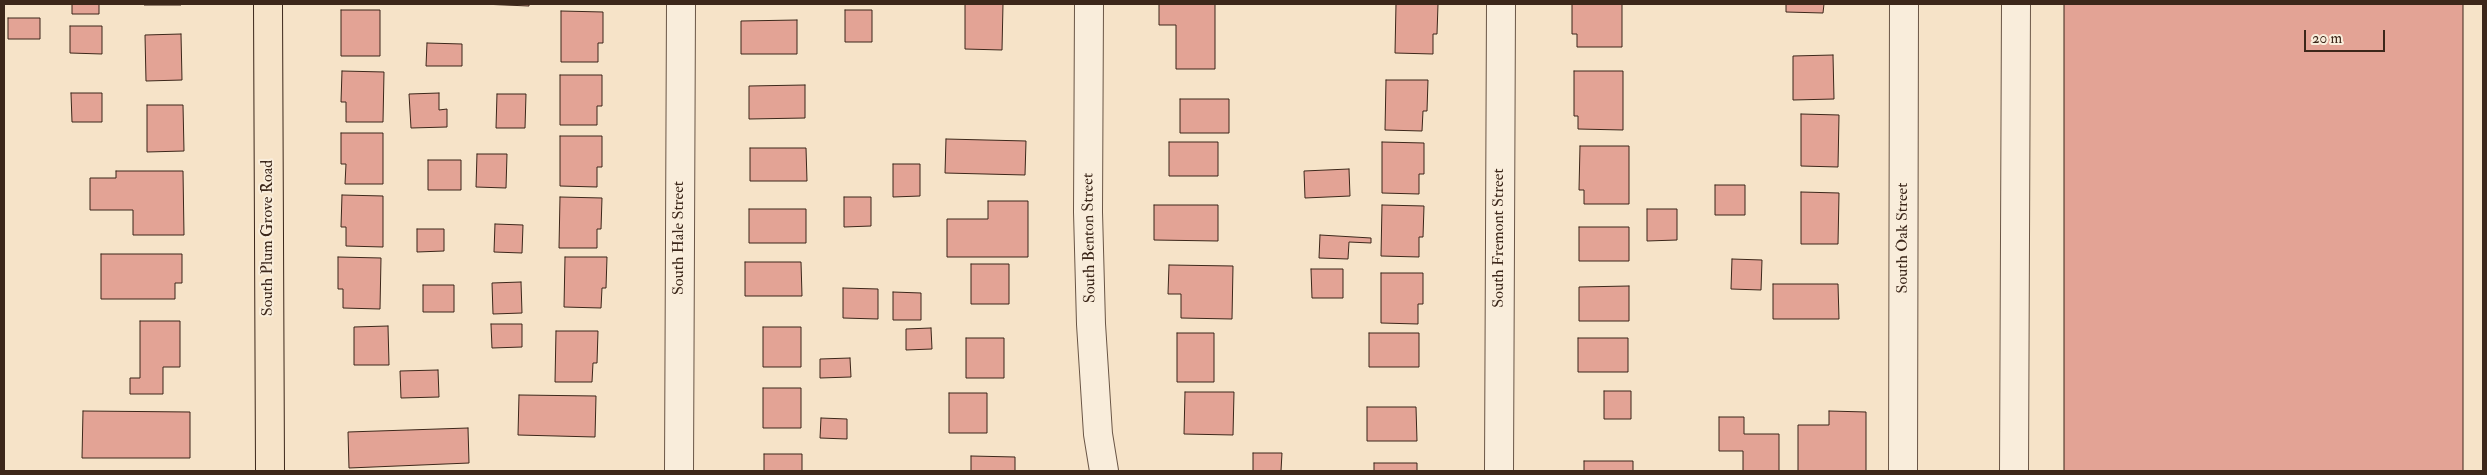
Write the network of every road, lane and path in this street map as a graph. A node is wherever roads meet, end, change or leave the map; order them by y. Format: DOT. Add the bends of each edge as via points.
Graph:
graph roads {
  1 [pos="268,4"];
  2 [pos="681,4"];
  3 [pos="1089,4"];
  4 [pos="1501,4"];
  5 [pos="1904,4"];
  6 [pos="2016,4"];
  7 [pos="270,471"];
  8 [pos="679,471"];
  9 [pos="1104,471"];
  10 [pos="1499,471"];
  11 [pos="1904,471"];
  12 [pos="2014,471"];
  1 -- 7 [label="main road, South Plum Grove Road"];
  2 -- 8 [label="street, South Hale Street"];
  3 -- 9 [label="street, South Benton Street" via="1091,324 1098,434"];
  4 -- 10 [label="street, South Fremont Street"];
  5 -- 11 [label="street, South Oak Street"];
  6 -- 12 [label="street"];
}
